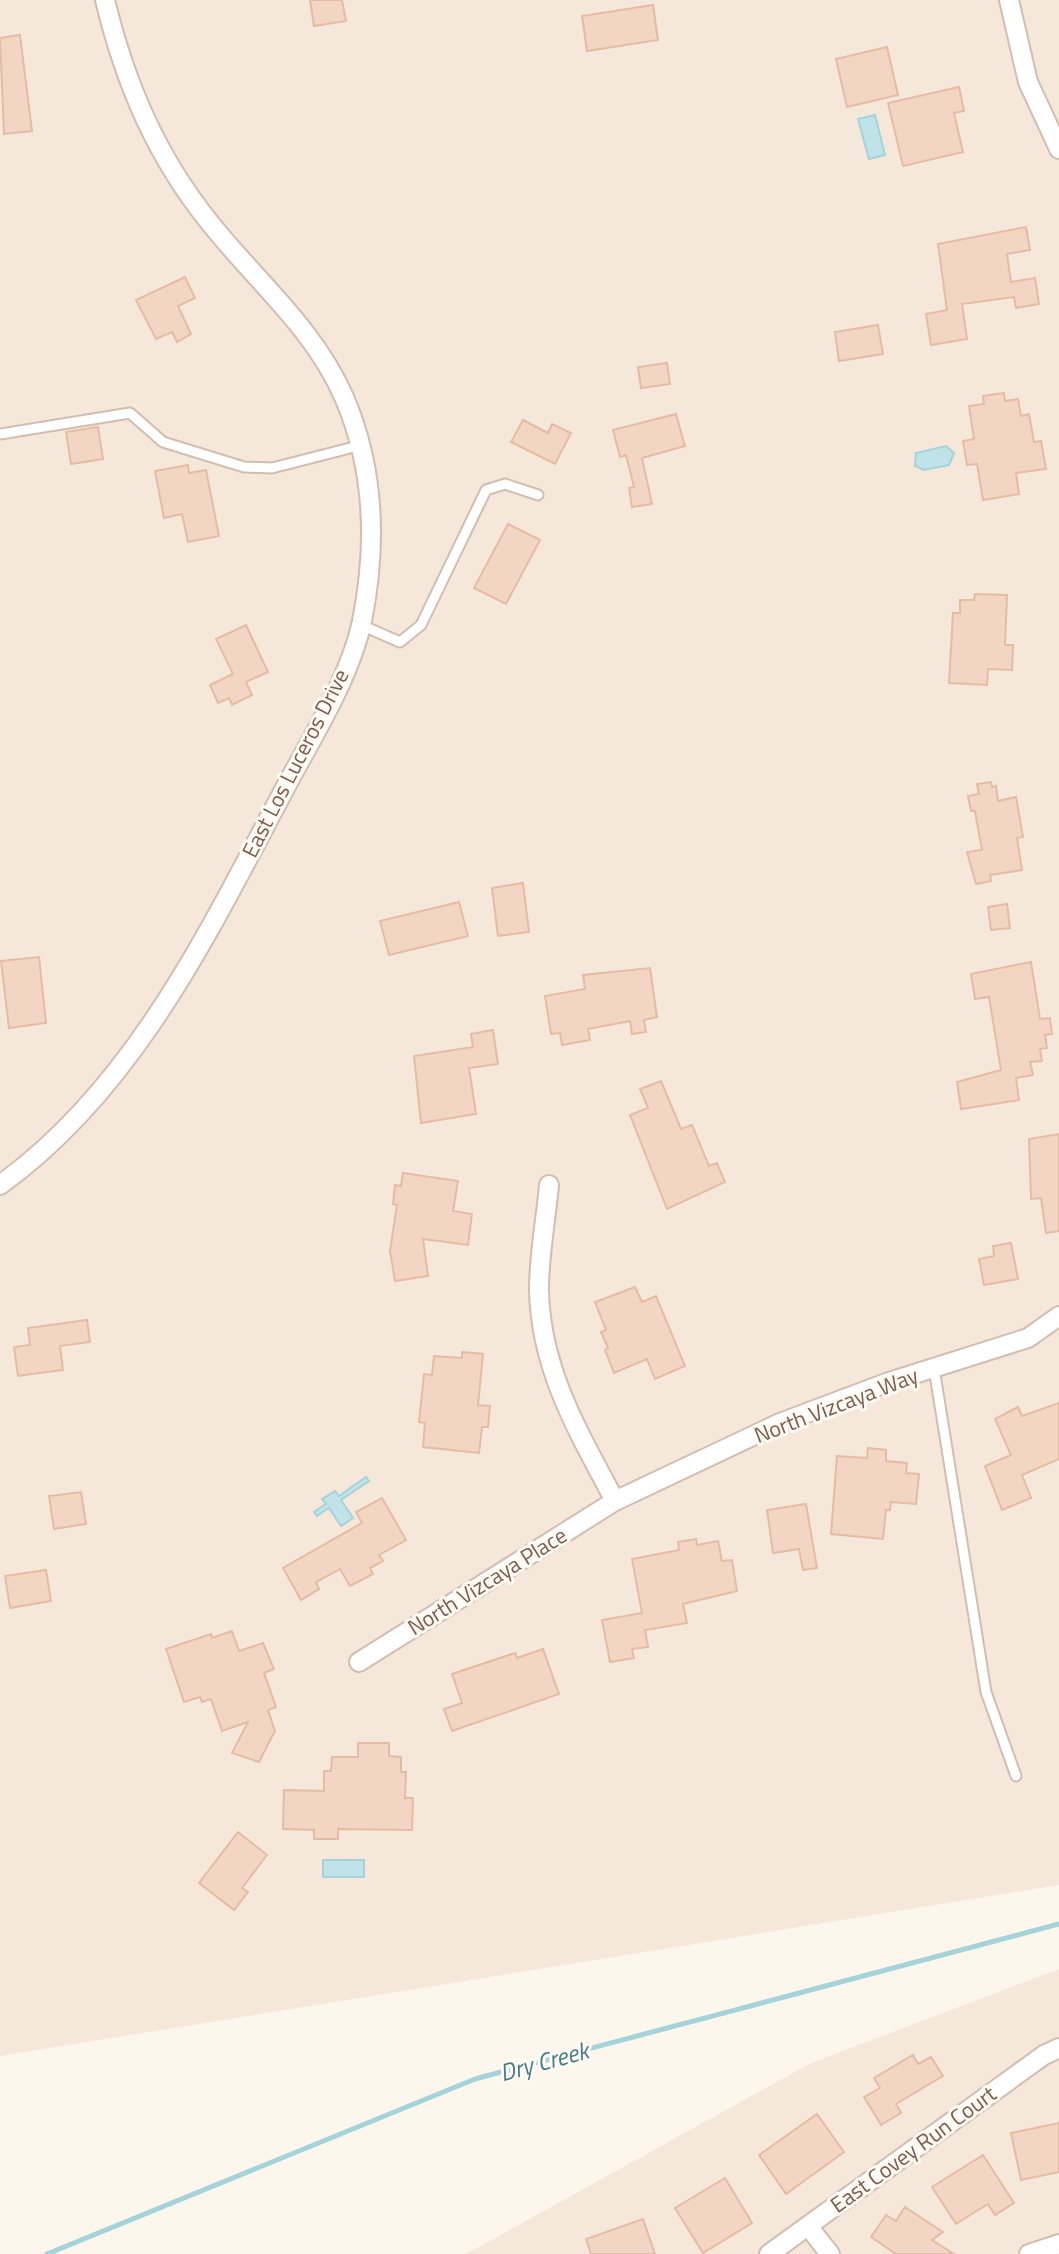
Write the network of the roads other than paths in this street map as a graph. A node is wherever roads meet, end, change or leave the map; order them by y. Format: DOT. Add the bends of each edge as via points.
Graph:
graph roads {
  1 [pos="105,0"];
  2 [pos="1009,0"];
  3 [pos="1059,149"];
  4 [pos="0,434"];
  5 [pos="362,445"];
  6 [pos="538,495"];
  7 [pos="361,625"];
  8 [pos="0,1185"];
  9 [pos="549,1185"];
  10 [pos="1059,1316"];
  11 [pos="934,1368"];
  12 [pos="615,1501"];
  13 [pos="359,1662"];
  14 [pos="1016,1776"];
  15 [pos="1059,2048"];
  16 [pos="808,2226"];
  17 [pos="1059,2244"];
  18 [pos="769,2254"];
  19 [pos="830,2254"];
  20 [pos="1029,2254"];
  1 -- 5 [label="street, East Los Luceros Drive" via="129,85 156,143 212,225 292,312 323,355"];
  2 -- 3 [label="street" via="1028,82"];
  4 -- 5 [label="lane" via="130,413 163,442 244,467 272,468"];
  5 -- 7 [label="street, East Los Luceros Drive" via="372,553"];
  6 -- 7 [label="lane" via="505,484 486,490 411,637 400,642"];
  7 -- 8 [label="street, East Los Luceros Drive" via="332,700 171,995 74,1118"];
  9 -- 12 [label="street" via="539,1288 544,1341 562,1403"];
  10 -- 11 [label="street, North Vizcaya Way" via="1028,1338"];
  11 -- 12 [label="street, North Vizcaya Way" via="780,1423"];
  11 -- 14 [label="lane" via="986,1692"];
  12 -- 13 [label="street, North Vizcaya Place"];
  15 -- 16 [label="street, East Covey Run Court"];
  16 -- 18 [label="street, East Covey Run Court"];
  16 -- 19 [label="street"];
  17 -- 20 [label="street"];
}
